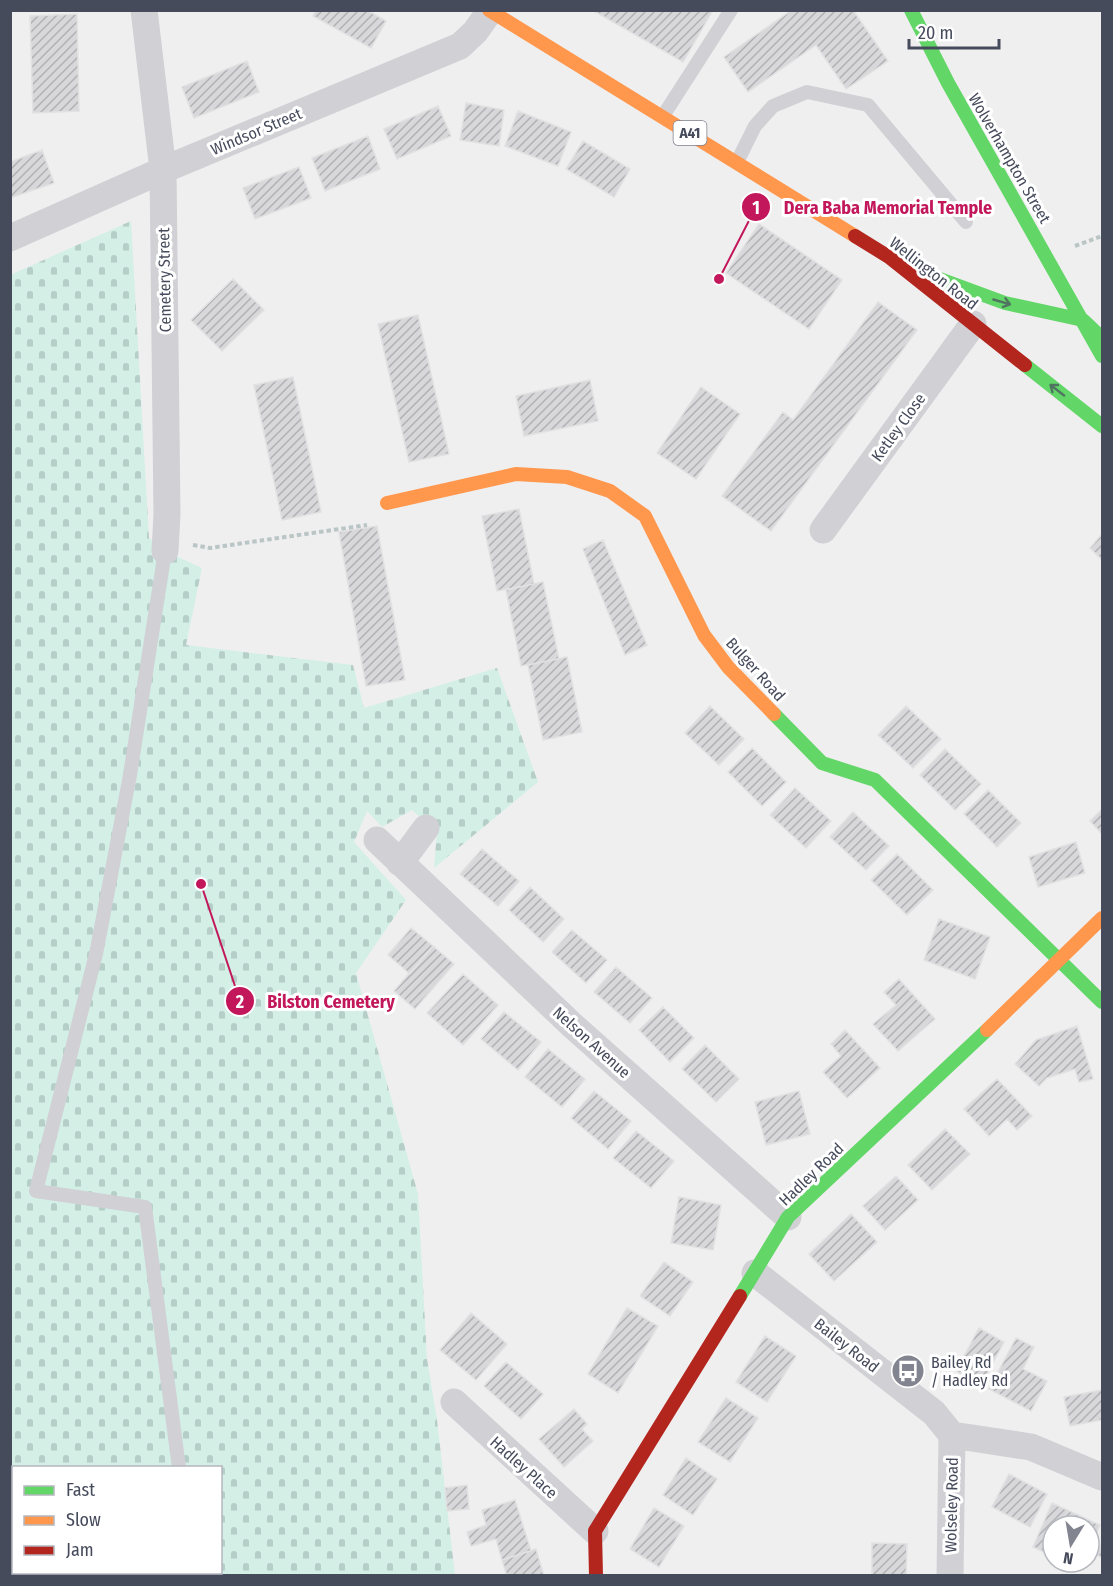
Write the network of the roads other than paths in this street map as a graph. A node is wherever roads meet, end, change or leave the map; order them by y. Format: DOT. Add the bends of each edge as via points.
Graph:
graph roads {
  1 [pos="144,10"];
  2 [pos="731,10"];
  3 [pos="911,10"];
  4 [pos="489,11"];
  5 [pos="663,116"];
  6 [pos="737,162"];
  7 [pos="163,170"];
  8 [pos="966,222"];
  9 [pos="10,238"];
  10 [pos="889,257"];
  11 [pos="1083,320"];
  12 [pos="973,324"];
  13 [pos="1102,338"];
  14 [pos="1102,356"];
  15 [pos="1102,426"];
  16 [pos="387,503"];
  17 [pos="823,530"];
  18 [pos="166,546"];
  19 [pos="426,828"];
  20 [pos="377,840"];
  21 [pos="400,862"];
  22 [pos="1102,918"];
  23 [pos="1062,960"];
  24 [pos="1102,1002"];
  25 [pos="788,1217"];
  26 [pos="755,1272"];
  27 [pos="454,1402"];
  28 [pos="952,1435"];
  29 [pos="179,1466"];
  30 [pos="1102,1477"];
  31 [pos="595,1531"];
  32 [pos="596,1575"];
  33 [pos="950,1575"];
  1 -- 7 [label="street, Cemetery Street"];
  2 -- 5 [label="lane"];
  3 -- 11 [label="main road, Wolverhampton Street" via="948,83"];
  4 -- 5 [label="main road, Wellington Road / A41"];
  4 -- 7 [label="street, Windsor Street" via="460,46"];
  5 -- 6 [label="main road, Wellington Road / A41"];
  6 -- 8 [label="lane" via="755,126 773,106 807,92 868,105"];
  6 -- 10 [label="main road, Wellington Road / A41"];
  7 -- 9 [label="street, Windsor Street"];
  7 -- 18 [label="street, Cemetery Street"];
  10 -- 11 [label="main road, A41, one-way" via="1005,303"];
  10 -- 12 [label="main road, Wellington Road / A41"];
  11 -- 13 [label="main road"];
  11 -- 14 [label="main road, Wolverhampton Street"];
  15 -- 12 [label="main road, Wellington Road / A41, one-way"];
  12 -- 17 [label="street, Ketley Close"];
  16 -- 23 [label="main road, Bulger Road" via="516,474 567,477 610,490 645,516 704,635 728,667 822,763 875,780"];
  18 -- 29 [label="lane" via="130,775 96,954 36,1191 144,1208"];
  19 -- 21 [label="street"];
  20 -- 21 [label="street, Nelson Avenue"];
  21 -- 25 [label="street, Nelson Avenue" via="573,1026"];
  22 -- 23 [label="main road, Hadley Road"];
  23 -- 24 [label="main road"];
  23 -- 25 [label="main road, Hadley Road"];
  25 -- 26 [label="main road, Hadley Road"];
  26 -- 28 [label="street, Bailey Road" via="934,1413"];
  26 -- 31 [label="main road, Hadley Road"];
  27 -- 31 [label="street, Hadley Place"];
  28 -- 30 [label="street" via="1031,1447"];
  28 -- 33 [label="street, Wolseley Road"];
  31 -- 32 [label="main road"];
}
